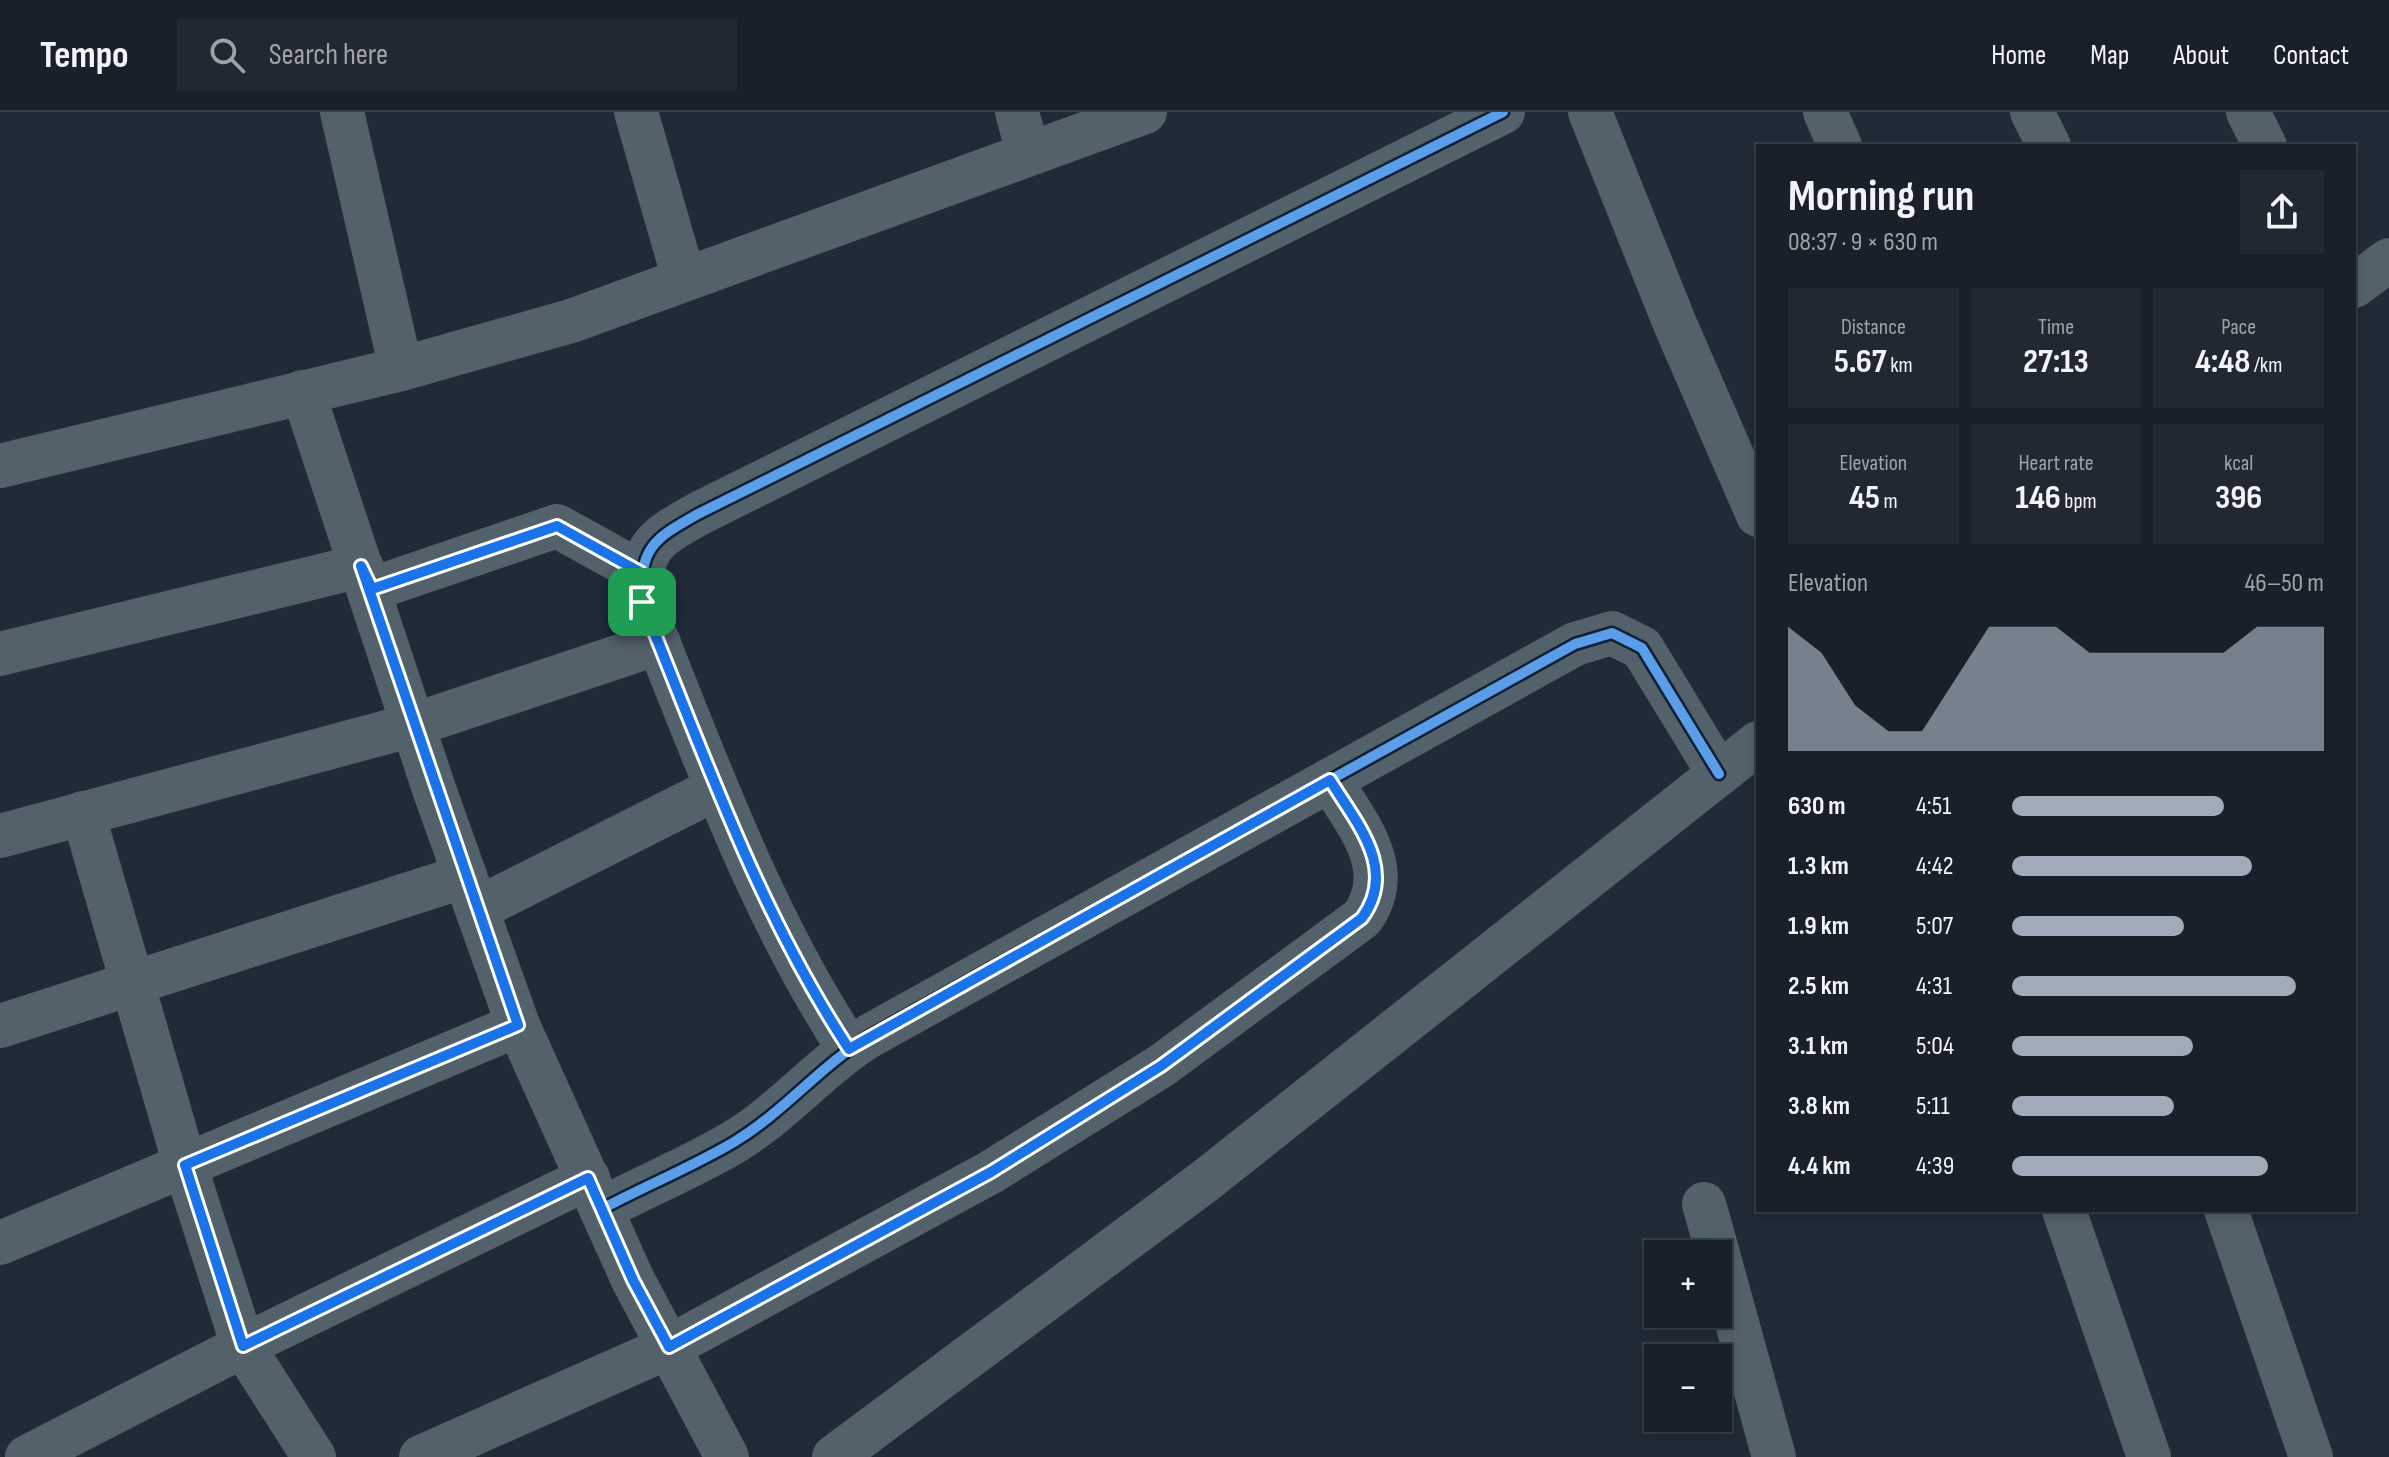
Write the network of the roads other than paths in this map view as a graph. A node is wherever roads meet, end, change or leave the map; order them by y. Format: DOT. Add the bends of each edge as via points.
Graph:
graph roads {
  1 [pos="342,112"];
  2 [pos="636,112"];
  3 [pos="1145,112"];
  4 [pos="1503,112"];
  5 [pos="1590,112"];
  6 [pos="1825,112"];
  7 [pos="2032,112"];
  8 [pos="2248,112"];
  9 [pos="1022,132"];
  10 [pos="1839,144"];
  11 [pos="2048,144"];
  12 [pos="2264,144"];
  13 [pos="2389,260"];
  14 [pos="684,279"];
  15 [pos="2356,285"];
  16 [pos="401,369"];
  17 [pos="303,392"];
  18 [pos="2,459"];
  19 [pos="1756,510"];
  20 [pos="361,566"];
  21 [pos="640,572"];
  22 [pos="659,643"];
  23 [pos="0,654"];
  24 [pos="413,725"];
  25 [pos="1756,745"];
  26 [pos="1719,774"];
  27 [pos="1330,780"];
  28 [pos="715,789"];
  29 [pos="83,813"];
  30 [pos="0,836"];
  31 [pos="471,892"];
  32 [pos="131,982"];
  33 [pos="518,1025"];
  34 [pos="0,1026"];
  35 [pos="849,1049"];
  36 [pos="185,1165"];
  37 [pos="595,1193"];
  38 [pos="1704,1204"];
  39 [pos="2065,1212"];
  40 [pos="2227,1212"];
  41 [pos="1714,1240"];
  42 [pos="0,1243"];
  43 [pos="1732,1305"];
  44 [pos="243,1346"];
  45 [pos="669,1347"];
  46 [pos="27,1457"];
  47 [pos="314,1457"];
  48 [pos="421,1457"];
  49 [pos="727,1457"];
  50 [pos="834,1457"];
  51 [pos="1774,1457"];
  52 [pos="2149,1457"];
  53 [pos="2311,1457"];
  1 -- 16 [label="street"];
  2 -- 14 [label="street"];
  3 -- 9 [label="street"];
  4 -- 21 [label="street" via="698,514 664,533 648,549"];
  5 -- 19 [label="street"];
  6 -- 10 [label="street"];
  7 -- 11 [label="street"];
  8 -- 12 [label="street"];
  9 -- 14 [label="street"];
  13 -- 15 [label="street"];
  14 -- 16 [label="street" via="571,321"];
  16 -- 17 [label="street"];
  17 -- 18 [label="street"];
  17 -- 20 [label="street"];
  20 -- 21 [label="street" via="372,589 557,526"];
  20 -- 23 [label="street"];
  20 -- 24 [label="street"];
  21 -- 22 [label="street" via="642,602"];
  22 -- 24 [label="street"];
  22 -- 28 [label="street"];
  24 -- 29 [label="street"];
  24 -- 31 [label="street"];
  25 -- 26 [label="street"];
  26 -- 27 [label="street" via="1642,648 1612,633 1575,644"];
  26 -- 50 [label="street" via="1205,1181"];
  27 -- 35 [label="street"];
  27 -- 45 [label="street" via="1363,833 1378,871 1374,901 1362,918 1161,1066 991,1172"];
  28 -- 31 [label="street"];
  28 -- 35 [label="street" via="808,986"];
  29 -- 30 [label="street"];
  29 -- 32 [label="street"];
  31 -- 32 [label="street"];
  31 -- 33 [label="street"];
  32 -- 34 [label="street"];
  32 -- 36 [label="street"];
  33 -- 36 [label="street"];
  33 -- 37 [label="street"];
  35 -- 37 [label="street" via="735,1141"];
  36 -- 42 [label="street"];
  36 -- 44 [label="street"];
  37 -- 44 [label="street"];
  37 -- 45 [label="street"];
  38 -- 41 [label="street"];
  39 -- 52 [label="street"];
  40 -- 53 [label="street"];
  43 -- 51 [label="street"];
  44 -- 46 [label="street"];
  44 -- 47 [label="street"];
  45 -- 48 [label="street"];
  45 -- 49 [label="street"];
}
